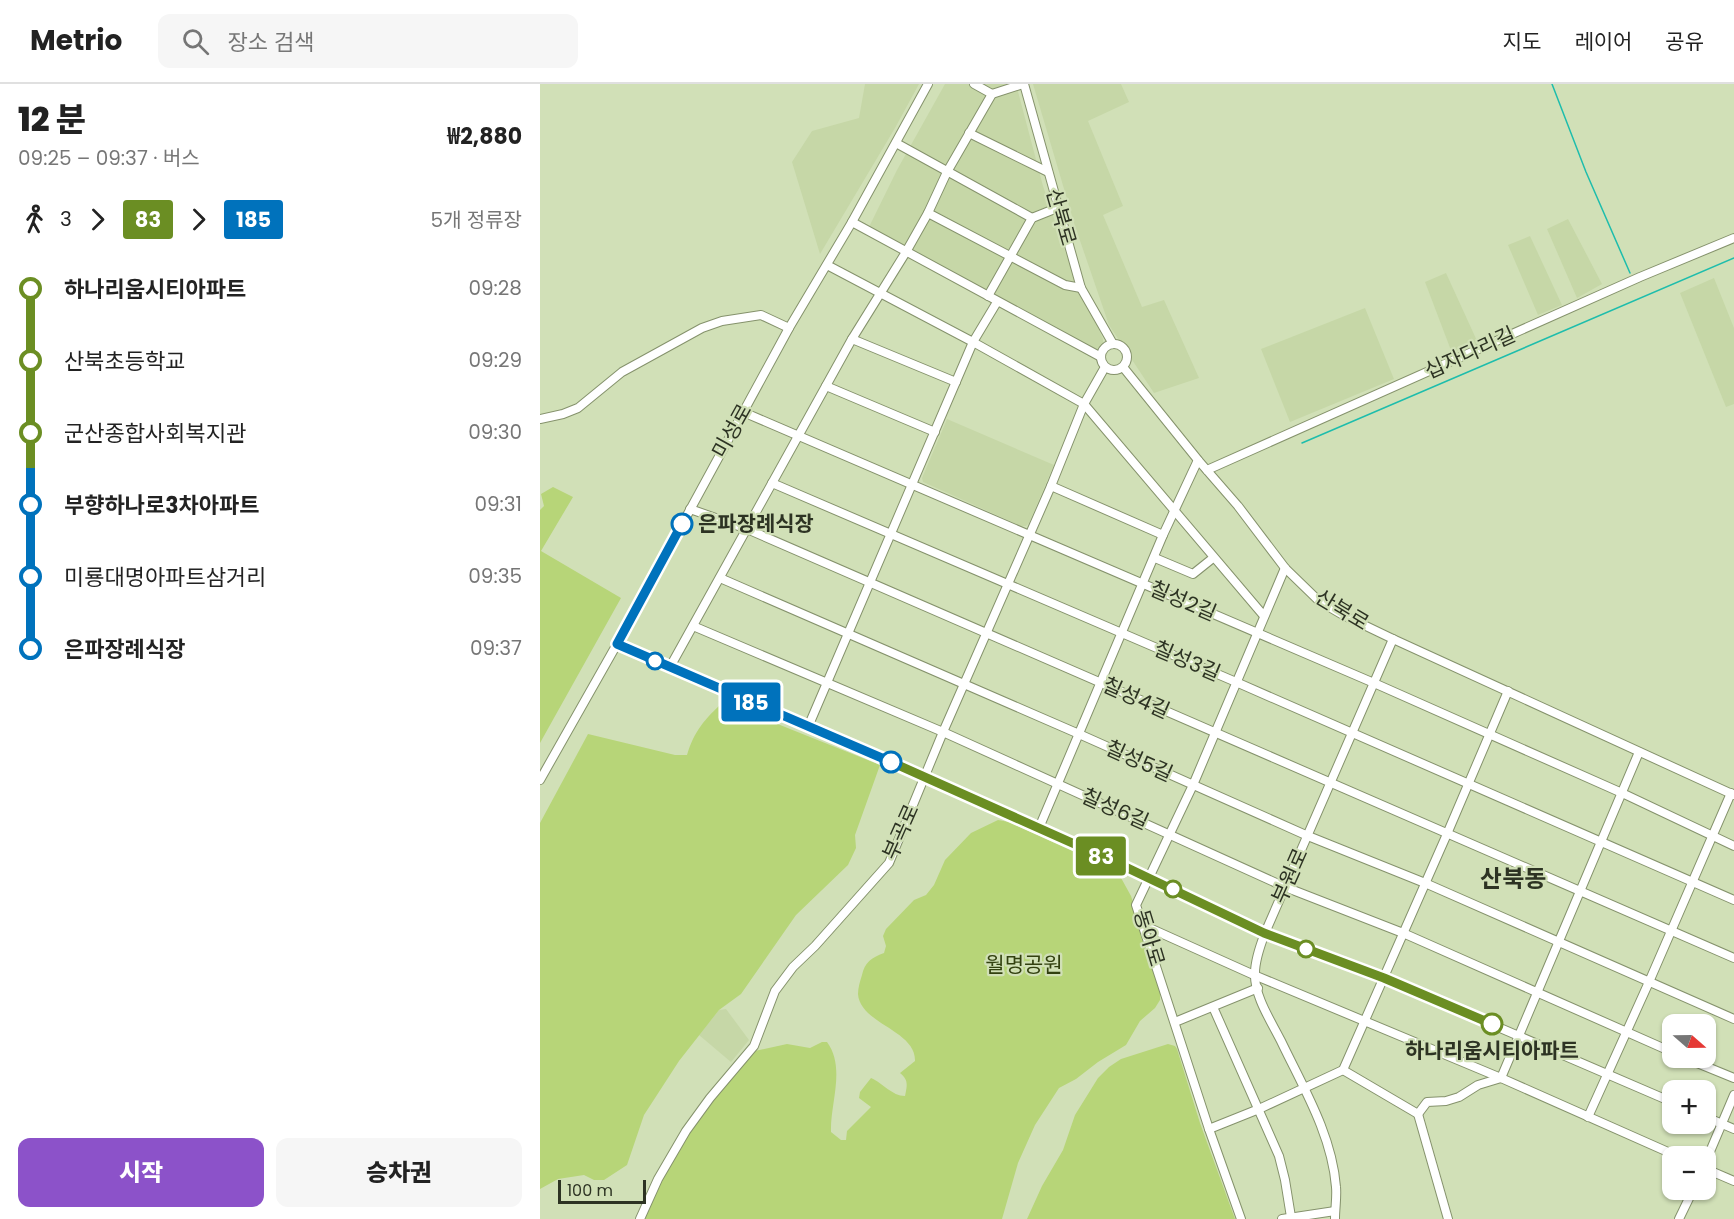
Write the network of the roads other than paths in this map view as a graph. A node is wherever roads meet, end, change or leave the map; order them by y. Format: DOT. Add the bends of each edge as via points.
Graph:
graph roads {
  1 [pos="928,84"];
  2 [pos="974,84"];
  3 [pos="1023,84"];
  4 [pos="992,94"];
  5 [pos="969,134"];
  6 [pos="896,143"];
  7 [pos="947,172"];
  8 [pos="1048,172"];
  9 [pos="1058,208"];
  10 [pos="928,213"];
  11 [pos="1032,218"];
  12 [pos="852,222"];
  13 [pos="1734,238"];
  14 [pos="906,252"];
  15 [pos="1011,256"];
  16 [pos="827,265"];
  17 [pos="1081,288"];
  18 [pos="881,295"];
  19 [pos="988,296"];
  20 [pos="997,302"];
  21 [pos="789,328"];
  22 [pos="852,339"];
  23 [pos="973,342"];
  24 [pos="1113,344"];
  25 [pos="1101,357"];
  26 [pos="1105,367"];
  27 [pos="1122,367"];
  28 [pos="956,382"];
  29 [pos="826,386"];
  30 [pos="1084,404"];
  31 [pos="743,412"];
  32 [pos="540,419"];
  33 [pos="935,432"];
  34 [pos="799,436"];
  35 [pos="1198,460"];
  36 [pos="1207,470"];
  37 [pos="772,483"];
  38 [pos="912,484"];
  39 [pos="1051,486"];
  40 [pos="690,508"];
  41 [pos="1174,510"];
  42 [pos="747,529"];
  43 [pos="891,534"];
  44 [pos="1030,535"];
  45 [pos="1163,535"];
  46 [pos="1155,558"];
  47 [pos="1213,558"];
  48 [pos="1285,568"];
  49 [pos="720,578"];
  50 [pos="870,583"];
  51 [pos="1008,584"];
  52 [pos="1144,584"];
  53 [pos="1264,616"];
  54 [pos="693,626"];
  55 [pos="848,633"];
  56 [pos="1258,633"];
  57 [pos="986,634"];
  58 [pos="1122,634"];
  59 [pos="1393,639"];
  60 [pos="617,644"];
  61 [pos="670,667"];
  62 [pos="1101,682"];
  63 [pos="1236,682"];
  64 [pos="1374,683"];
  65 [pos="826,684"];
  66 [pos="964,685"];
  67 [pos="1508,691"];
  68 [pos="808,727"];
  69 [pos="943,732"];
  70 [pos="1214,733"];
  71 [pos="1079,734"];
  72 [pos="1352,734"];
  73 [pos="1490,735"];
  74 [pos="1639,752"];
  75 [pos="924,777"];
  76 [pos="540,780"];
  77 [pos="1058,783"];
  78 [pos="1331,783"];
  79 [pos="1468,783"];
  80 [pos="1193,784"];
  81 [pos="1622,793"];
  82 [pos="1732,794"];
  83 [pos="1039,828"];
  84 [pos="1170,834"];
  85 [pos="1447,834"];
  86 [pos="1308,836"];
  87 [pos="1712,836"];
  88 [pos="1601,841"];
  89 [pos="1734,846"];
  90 [pos="1149,878"];
  91 [pos="1692,882"];
  92 [pos="1425,883"];
  93 [pos="1285,887"];
  94 [pos="1580,892"];
  95 [pos="1734,900"];
  96 [pos="1145,926"];
  97 [pos="1671,931"];
  98 [pos="1264,933"];
  99 [pos="1403,933"];
  100 [pos="1559,942"];
  101 [pos="1734,958"];
  102 [pos="1254,975"];
  103 [pos="1384,978"];
  104 [pos="1649,982"];
  105 [pos="1258,988"];
  106 [pos="1538,992"];
  107 [pos="1213,1007"];
  108 [pos="1734,1019"];
  109 [pos="1365,1021"];
  110 [pos="1175,1022"];
  111 [pos="1627,1033"];
  112 [pos="1520,1036"];
  113 [pos="1662,1048"];
  114 [pos="1710,1068"];
  115 [pos="1342,1070"];
  116 [pos="1609,1074"];
  117 [pos="1501,1078"];
  118 [pos="1734,1078"];
  119 [pos="1304,1088"];
  120 [pos="1734,1095"];
  121 [pos="1662,1098"];
  122 [pos="1259,1110"];
  123 [pos="1418,1114"];
  124 [pos="1588,1118"];
  125 [pos="1716,1121"];
  126 [pos="1722,1124"];
  127 [pos="1209,1129"];
  128 [pos="1734,1129"];
  129 [pos="1712,1146"];
  130 [pos="1662,1150"];
  131 [pos="1716,1173"];
  132 [pos="1734,1180"];
  133 [pos="1689,1200"];
  134 [pos="1335,1215"];
  135 [pos="1287,1218"];
  136 [pos="1683,1218"];
  137 [pos="640,1219"];
  138 [pos="1241,1219"];
  139 [pos="1448,1219"];
  1 -- 6 [label="street, 미성로"];
  2 -- 4 [label="street"];
  3 -- 4 [label="street"];
  3 -- 8 [label="street, 산북로"];
  4 -- 5 [label="street"];
  5 -- 7 [label="street"];
  5 -- 8 [label="street"];
  6 -- 7 [label="street"];
  6 -- 12 [label="street, 미성로"];
  7 -- 10 [label="street"];
  7 -- 11 [label="street"];
  8 -- 9 [label="street, 산북로"];
  9 -- 11 [label="street"];
  9 -- 17 [label="street, 산북로"];
  10 -- 14 [label="street"];
  10 -- 15 [label="street"];
  11 -- 15 [label="street"];
  12 -- 14 [label="street"];
  12 -- 16 [label="street, 미성로"];
  13 -- 36 [label="street, 십자다리길"];
  14 -- 18 [label="street"];
  14 -- 19 [label="street"];
  15 -- 17 [label="street" via="1065,285"];
  15 -- 19 [label="street"];
  16 -- 18 [label="street"];
  16 -- 21 [label="street, 미성로"];
  17 -- 24 [label="street, 산북로"];
  18 -- 22 [label="street"];
  18 -- 23 [label="street"];
  19 -- 20 [label="street"];
  20 -- 23 [label="street"];
  20 -- 25 [label="street"];
  21 -- 31 [label="street, 미성로"];
  21 -- 32 [label="street" via="761,315 702,328 622,372 578,408"];
  22 -- 28 [label="street"];
  22 -- 29 [label="street"];
  23 -- 28 [label="street"];
  23 -- 30 [label="street"];
  24 -- 25 [label="street" via="1106,347"];
  24 -- 27 [label="street" via="1125,350 1127,358"];
  25 -- 26 [label="street"];
  26 -- 27 [label="street"];
  26 -- 30 [label="street, 부곡로"];
  27 -- 35 [label="street, 산북로"];
  28 -- 33 [label="street"];
  29 -- 33 [label="street"];
  29 -- 34 [label="street"];
  30 -- 39 [label="street, 부곡로"];
  30 -- 41 [label="street"];
  31 -- 34 [label="street, 칠성2길"];
  31 -- 40 [label="street, 미성로"];
  33 -- 38 [label="street"];
  34 -- 37 [label="street"];
  34 -- 38 [label="street, 칠성2길"];
  35 -- 36 [label="street, 산북로"];
  35 -- 41 [label="street"];
  36 -- 48 [label="street, 산북로"];
  37 -- 42 [label="street"];
  37 -- 43 [label="street, 칠성3길"];
  38 -- 43 [label="street"];
  38 -- 44 [label="street, 칠성2길"];
  39 -- 44 [label="street, 부곡로"];
  39 -- 45 [label="street"];
  40 -- 42 [label="street, 칠성4길"];
  40 -- 60 [label="street, 미성로"];
  41 -- 45 [label="street"];
  41 -- 47 [label="street"];
  42 -- 49 [label="street"];
  42 -- 50 [label="street, 칠성4길"];
  43 -- 50 [label="street"];
  43 -- 51 [label="street, 칠성3길"];
  44 -- 51 [label="street, 부곡로"];
  44 -- 52 [label="street, 칠성2길"];
  45 -- 46 [label="street"];
  46 -- 47 [label="street" via="1193,573"];
  46 -- 52 [label="street"];
  47 -- 53 [label="street"];
  48 -- 53 [label="street, 동아로"];
  48 -- 59 [label="street, 산북로" via="1319,601"];
  49 -- 54 [label="street"];
  49 -- 55 [label="street, 칠성5길"];
  50 -- 55 [label="street"];
  50 -- 57 [label="street, 칠성4길"];
  51 -- 57 [label="street, 부곡로"];
  51 -- 58 [label="street, 칠성3길"];
  52 -- 56 [label="street, 칠성2길"];
  52 -- 58 [label="street"];
  53 -- 56 [label="street, 동아로"];
  54 -- 61 [label="street"];
  54 -- 65 [label="street, 칠성6길"];
  55 -- 65 [label="street"];
  55 -- 66 [label="street, 칠성5길"];
  56 -- 63 [label="street, 동아로"];
  56 -- 64 [label="street, 칠성2길"];
  57 -- 62 [label="street, 칠성4길"];
  57 -- 66 [label="street, 부곡로"];
  58 -- 62 [label="street"];
  58 -- 63 [label="street, 칠성3길"];
  59 -- 64 [label="street, 부원로"];
  59 -- 67 [label="street, 산북로"];
  60 -- 61 [label="street"];
  60 -- 76 [label="street, 미성로"];
  61 -- 68 [label="street"];
  62 -- 70 [label="street, 칠성4길"];
  62 -- 71 [label="street"];
  63 -- 70 [label="street, 동아로"];
  63 -- 72 [label="street, 칠성3길"];
  64 -- 72 [label="street, 부원로"];
  64 -- 73 [label="street, 칠성2길"];
  65 -- 68 [label="street"];
  65 -- 69 [label="street, 칠성6길"];
  66 -- 69 [label="street, 부곡로"];
  66 -- 71 [label="street, 칠성5길"];
  67 -- 73 [label="street"];
  67 -- 74 [label="street, 산북로"];
  68 -- 75 [label="street"];
  69 -- 75 [label="street, 부곡로"];
  69 -- 77 [label="street, 칠성6길"];
  70 -- 78 [label="street, 칠성4길"];
  70 -- 80 [label="street, 동아로"];
  71 -- 77 [label="street"];
  71 -- 80 [label="street, 칠성5길"];
  72 -- 78 [label="street, 부원로"];
  72 -- 79 [label="street, 칠성3길"];
  73 -- 79 [label="street"];
  73 -- 81 [label="street, 칠성2길"];
  74 -- 81 [label="street"];
  74 -- 82 [label="street, 산북로"];
  75 -- 83 [label="street"];
  75 -- 137 [label="street, 부곡로" via="888,863 775,991 754,1046 686,1131"];
  77 -- 83 [label="street"];
  77 -- 84 [label="street, 칠성6길"];
  78 -- 85 [label="street, 칠성4길"];
  78 -- 86 [label="street, 부원로"];
  79 -- 85 [label="street"];
  79 -- 88 [label="street, 칠성3길"];
  80 -- 84 [label="street, 동아로"];
  80 -- 86 [label="street, 칠성5길"];
  81 -- 87 [label="street, 칠성2길"];
  81 -- 88 [label="street"];
  82 -- 87 [label="street"];
  83 -- 90 [label="street"];
  84 -- 90 [label="street, 동아로"];
  84 -- 93 [label="street, 칠성6길"];
  85 -- 92 [label="street"];
  85 -- 94 [label="street, 칠성4길"];
  86 -- 92 [label="street, 칠성5길"];
  86 -- 93 [label="street, 부원로"];
  87 -- 89 [label="street, 칠성2길"];
  87 -- 91 [label="street"];
  88 -- 91 [label="street, 칠성3길"];
  88 -- 94 [label="street"];
  90 -- 96 [label="street, 동아로" via="1137,905"];
  90 -- 98 [label="street"];
  91 -- 95 [label="street, 칠성3길"];
  91 -- 97 [label="street"];
  92 -- 99 [label="street"];
  92 -- 100 [label="street, 칠성5길"];
  93 -- 98 [label="street, 부원로"];
  93 -- 99 [label="street, 칠성6길"];
  94 -- 97 [label="street, 칠성4길"];
  94 -- 100 [label="street"];
  96 -- 102 [label="street"];
  96 -- 110 [label="street, 동아로"];
  97 -- 101 [label="street, 칠성4길"];
  97 -- 104 [label="street"];
  98 -- 102 [label="street, 부원로"];
  98 -- 103 [label="street"];
  99 -- 103 [label="street"];
  99 -- 106 [label="street, 칠성6길"];
  100 -- 104 [label="street, 칠성5길"];
  100 -- 106 [label="street"];
  102 -- 105 [label="street, 부원로"];
  102 -- 109 [label="street"];
  103 -- 109 [label="street"];
  103 -- 112 [label="street"];
  104 -- 108 [label="street, 칠성5길"];
  104 -- 111 [label="street"];
  105 -- 107 [label="street"];
  105 -- 119 [label="street, 부원로"];
  106 -- 111 [label="street, 칠성6길"];
  106 -- 112 [label="street"];
  107 -- 110 [label="street"];
  107 -- 122 [label="street"];
  109 -- 115 [label="street"];
  109 -- 117 [label="street"];
  110 -- 127 [label="street, 동아로"];
  111 -- 113 [label="street, 칠성6길"];
  111 -- 116 [label="street"];
  112 -- 116 [label="street"];
  112 -- 117 [label="street"];
  114 -- 118 [label="street"];
  115 -- 119 [label="street"];
  115 -- 123 [label="street"];
  116 -- 121 [label="street"];
  116 -- 124 [label="street"];
  117 -- 123 [label="street" via="1478,1085 1459,1097 1428,1102"];
  117 -- 124 [label="street"];
  119 -- 122 [label="street"];
  119 -- 134 [label="street, 부원로" via="1332,1162"];
  120 -- 126 [label="street"];
  122 -- 127 [label="street"];
  122 -- 135 [label="street" via="1279,1156"];
  123 -- 139 [label="street"];
  124 -- 130 [label="street"];
  125 -- 126 [label="street"];
  126 -- 128 [label="street"];
  126 -- 129 [label="street"];
  127 -- 138 [label="street, 동아로"];
  131 -- 132 [label="street"];
  133 -- 136 [label="street"];
  134 -- 135 [label="street"];
}
